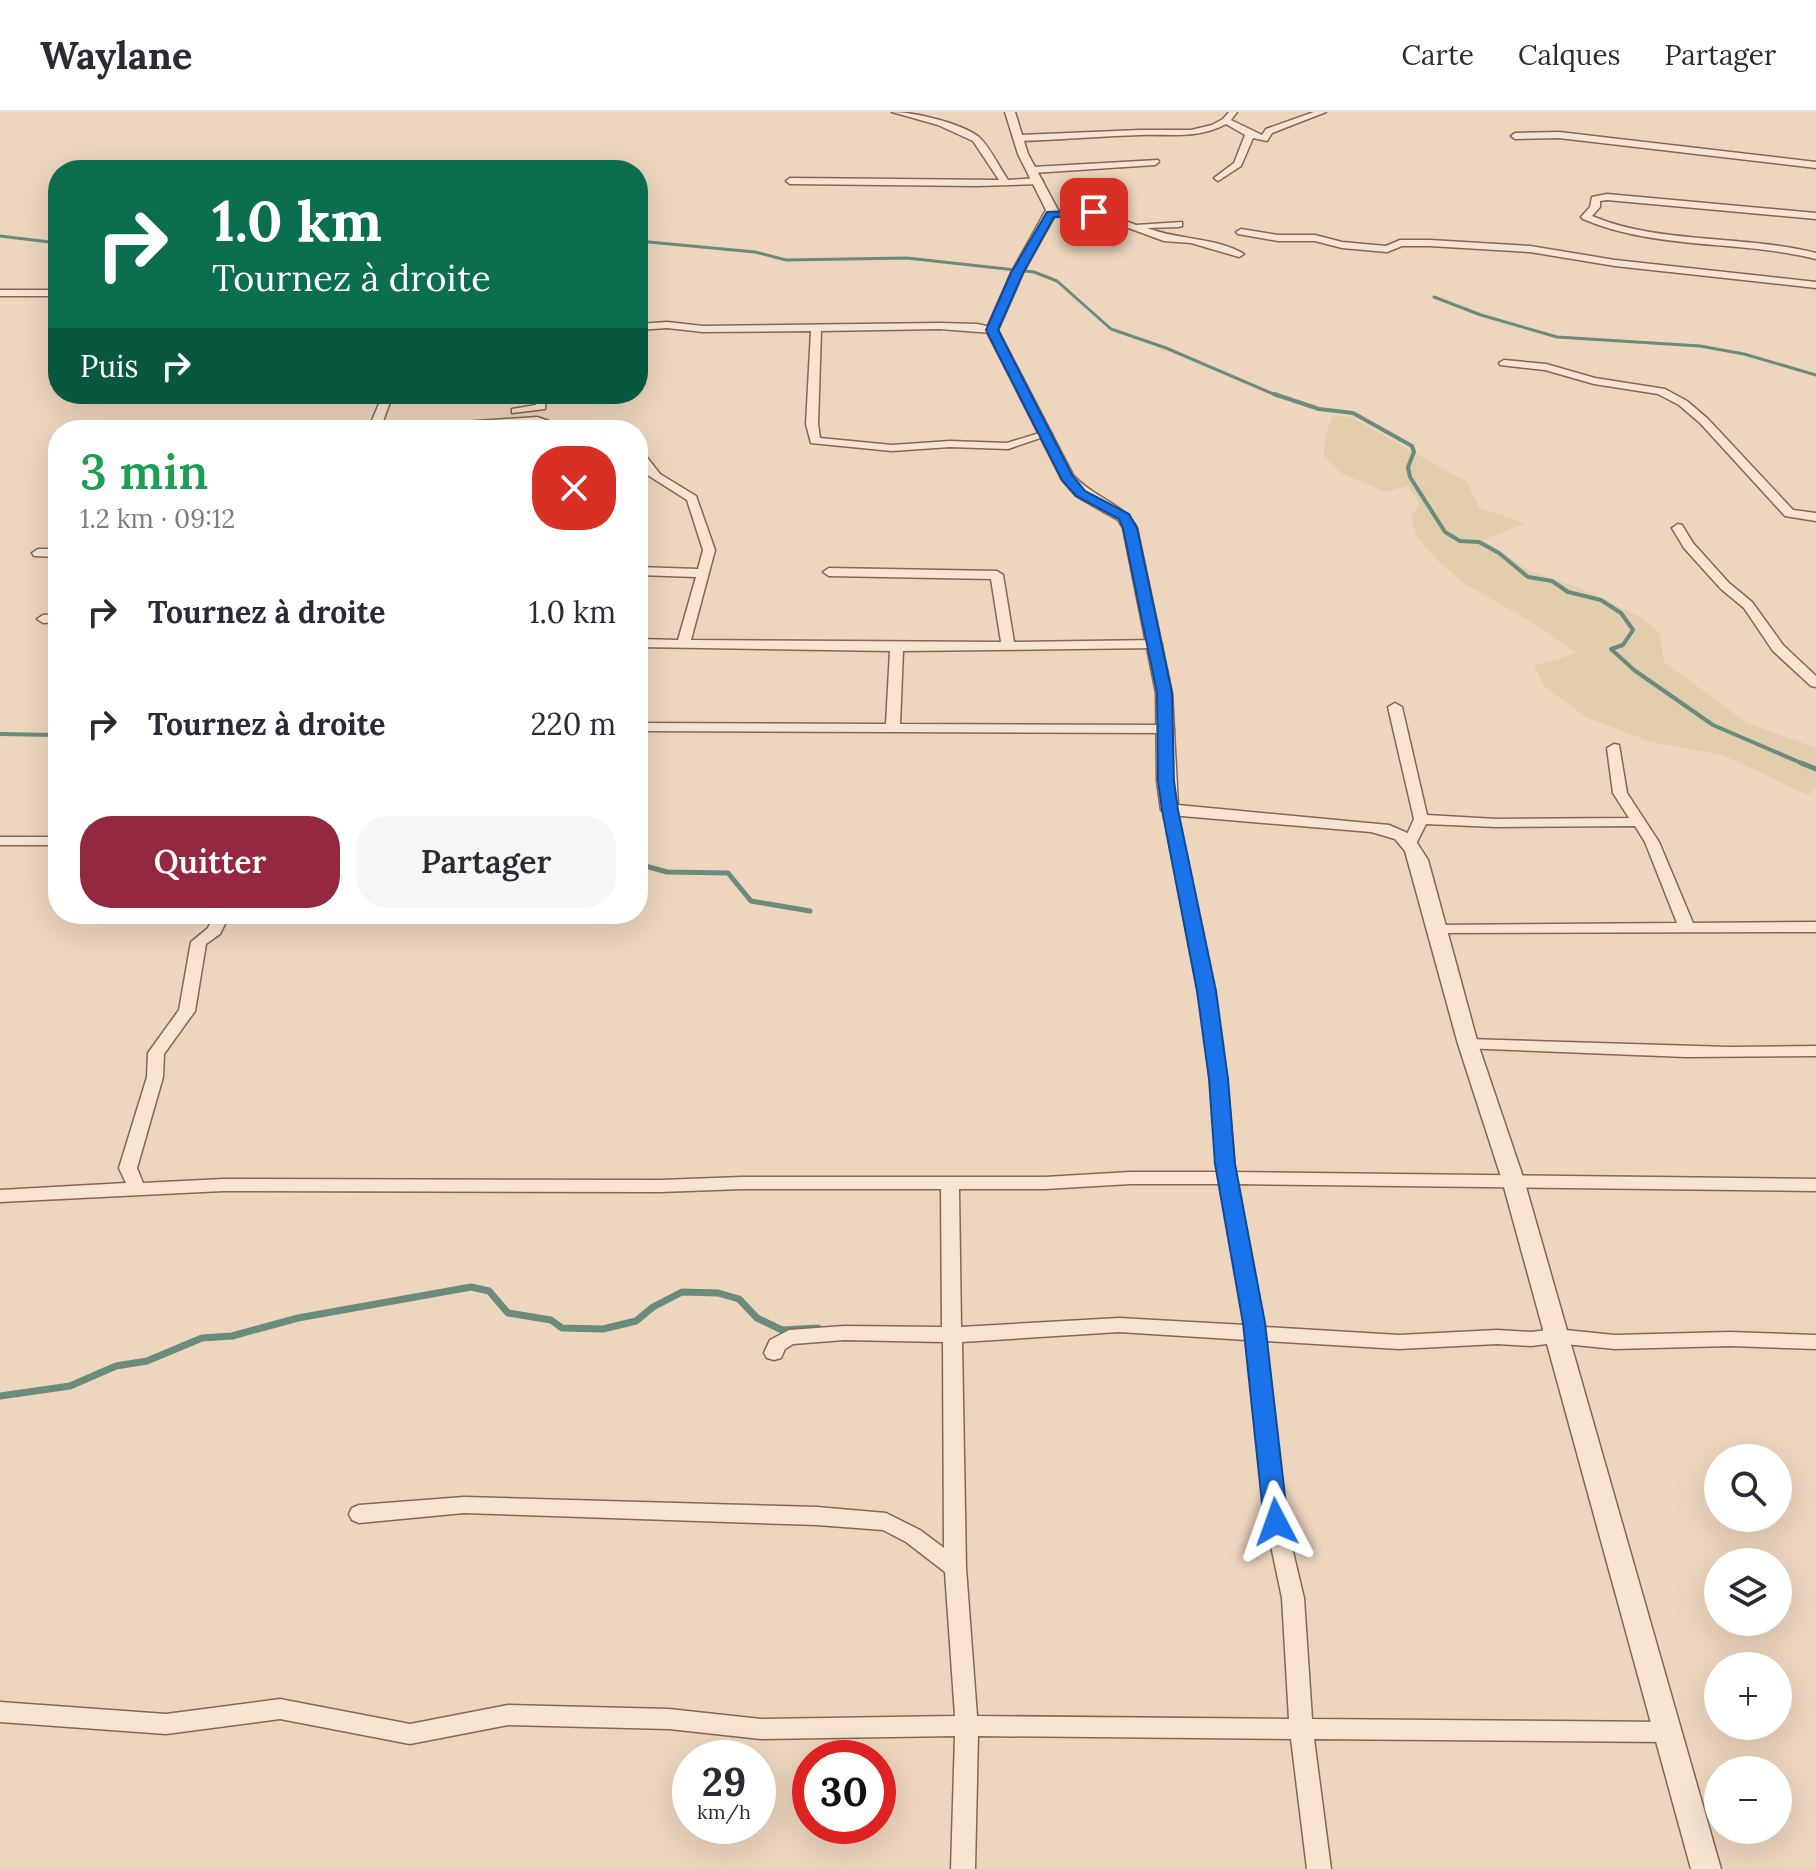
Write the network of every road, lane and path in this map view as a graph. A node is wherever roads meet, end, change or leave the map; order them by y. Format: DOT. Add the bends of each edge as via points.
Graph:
graph roads {
  1 [pos="896,112"];
  2 [pos="1010,112"];
  3 [pos="1233,112"];
  4 [pos="1322,112"];
  5 [pos="1226,121"];
  6 [pos="1250,134"];
  7 [pos="1515,136"];
  8 [pos="1020,138"];
  9 [pos="1155,162"];
  10 [pos="1816,165"];
  11 [pos="1036,176"];
  12 [pos="1218,178"];
  13 [pos="790,181"];
  14 [pos="1005,182"];
  15 [pos="1051,214"];
  16 [pos="1816,216"];
  17 [pos="1179,224"];
  18 [pos="1131,227"];
  19 [pos="1241,232"];
  20 [pos="1239,254"];
  21 [pos="1816,256"];
  22 [pos="1816,285"];
  23 [pos="0,293"];
  24 [pos="48,293"];
  25 [pos="648,327"];
  26 [pos="816,328"];
  27 [pos="992,330"];
  28 [pos="1504,363"];
  29 [pos="541,404"];
  30 [pos="458,420"];
  31 [pos="1046,434"];
  32 [pos="648,472"];
  33 [pos="1816,517"];
  34 [pos="1678,528"];
  35 [pos="38,553"];
  36 [pos="48,553"];
  37 [pos="648,571"];
  38 [pos="829,572"];
  39 [pos="701,573"];
  40 [pos="43,619"];
  41 [pos="48,619"];
  42 [pos="648,643"];
  43 [pos="684,643"];
  44 [pos="1156,644"];
  45 [pos="897,647"];
  46 [pos="1008,647"];
  47 [pos="1816,683"];
  48 [pos="1395,707"];
  49 [pos="648,727"];
  50 [pos="893,729"];
  51 [pos="1167,729"];
  52 [pos="1614,748"];
  53 [pos="1170,810"];
  54 [pos="1638,822"];
  55 [pos="1416,830"];
  56 [pos="0,841"];
  57 [pos="48,841"];
  58 [pos="218,924"];
  59 [pos="1816,927"];
  60 [pos="1687,928"];
  61 [pos="1438,930"];
  62 [pos="1468,1044"];
  63 [pos="1816,1051"];
  64 [pos="1228,1180"];
  65 [pos="1513,1180"];
  66 [pos="950,1184"];
  67 [pos="1816,1185"];
  68 [pos="137,1188"];
  69 [pos="0,1196"];
  70 [pos="952,1332"];
  71 [pos="1255,1332"];
  72 [pos="1555,1336"];
  73 [pos="1816,1342"];
  74 [pos="774,1353"];
  75 [pos="359,1514"];
  76 [pos="955,1568"];
  77 [pos="0,1712"];
  78 [pos="967,1726"];
  79 [pos="1301,1728"];
  80 [pos="1666,1732"];
  81 [pos="963,1869"];
  82 [pos="1319,1869"];
  83 [pos="1706,1869"];
  1 -- 14 [label="street" via="976,139"];
  2 -- 8 [label="street"];
  3 -- 5 [label="street"];
  4 -- 6 [label="street" via="1269,131 1264,139"];
  5 -- 6 [label="street"];
  5 -- 8 [label="street" via="1213,130"];
  6 -- 12 [label="street" via="1238,164"];
  7 -- 10 [label="street" via="1559,135"];
  8 -- 11 [label="street"];
  9 -- 11 [label="street"];
  11 -- 14 [label="street"];
  11 -- 15 [label="street"];
  13 -- 14 [label="street"];
  15 -- 18 [label="street" via="1094,212"];
  15 -- 27 [label="street"];
  16 -- 21 [label="street" via="1607,197 1595,199 1586,217 1641,233"];
  17 -- 18 [label="street"];
  18 -- 20 [label="street"];
  19 -- 22 [label="street" via="1387,249 1400,243 1430,243 1530,249"];
  23 -- 24 [label="street"];
  25 -- 26 [label="street"];
  26 -- 27 [label="street"];
  26 -- 31 [label="street" via="815,441 892,448 1008,446"];
  27 -- 31 [label="street"];
  28 -- 33 [label="street" via="1661,391 1704,421 1789,513"];
  29 -- 30 [label="street"];
  31 -- 44 [label="street" via="1081,493 1124,517 1130,528"];
  32 -- 39 [label="street" via="692,498 709,550"];
  34 -- 47 [label="street" via="1748,605 1778,648"];
  35 -- 36 [label="street"];
  37 -- 39 [label="street"];
  38 -- 46 [label="street" via="997,575"];
  39 -- 43 [label="street"];
  40 -- 41 [label="street"];
  42 -- 43 [label="street"];
  43 -- 45 [label="street"];
  44 -- 46 [label="street"];
  44 -- 51 [label="street"];
  45 -- 46 [label="street"];
  45 -- 50 [label="street"];
  48 -- 55 [label="street"];
  49 -- 50 [label="street"];
  50 -- 51 [label="street"];
  51 -- 53 [label="street"];
  52 -- 54 [label="street" via="1620,793"];
  53 -- 55 [label="street"];
  53 -- 64 [label="street" via="1206,991"];
  54 -- 55 [label="street" via="1496,823"];
  54 -- 60 [label="street" via="1657,853"];
  55 -- 61 [label="street"];
  56 -- 57 [label="street"];
  58 -- 68 [label="street" via="199,942 187,1011 156,1053 155,1077 128,1168"];
  59 -- 60 [label="street"];
  60 -- 61 [label="street"];
  61 -- 62 [label="street"];
  62 -- 63 [label="street"];
  62 -- 65 [label="street"];
  64 -- 65 [label="street"];
  64 -- 66 [label="street"];
  64 -- 71 [label="street"];
  65 -- 67 [label="street"];
  65 -- 72 [label="street"];
  66 -- 68 [label="street"];
  66 -- 70 [label="street"];
  68 -- 69 [label="street"];
  70 -- 71 [label="street" via="982,1335 1119,1325"];
  70 -- 74 [label="street" via="789,1337"];
  70 -- 76 [label="street"];
  71 -- 72 [label="street" via="1399,1342"];
  71 -- 79 [label="street" via="1276,1522 1293,1598"];
  72 -- 73 [label="street" via="1615,1342"];
  72 -- 80 [label="street"];
  75 -- 76 [label="street" via="464,1505 844,1518 886,1522"];
  76 -- 78 [label="street"];
  77 -- 78 [label="street" via="166,1724 280,1709 410,1734 508,1715 669,1719 761,1729"];
  78 -- 79 [label="street"];
  78 -- 81 [label="street"];
  79 -- 80 [label="street"];
  79 -- 82 [label="street"];
  80 -- 83 [label="street"];
}
